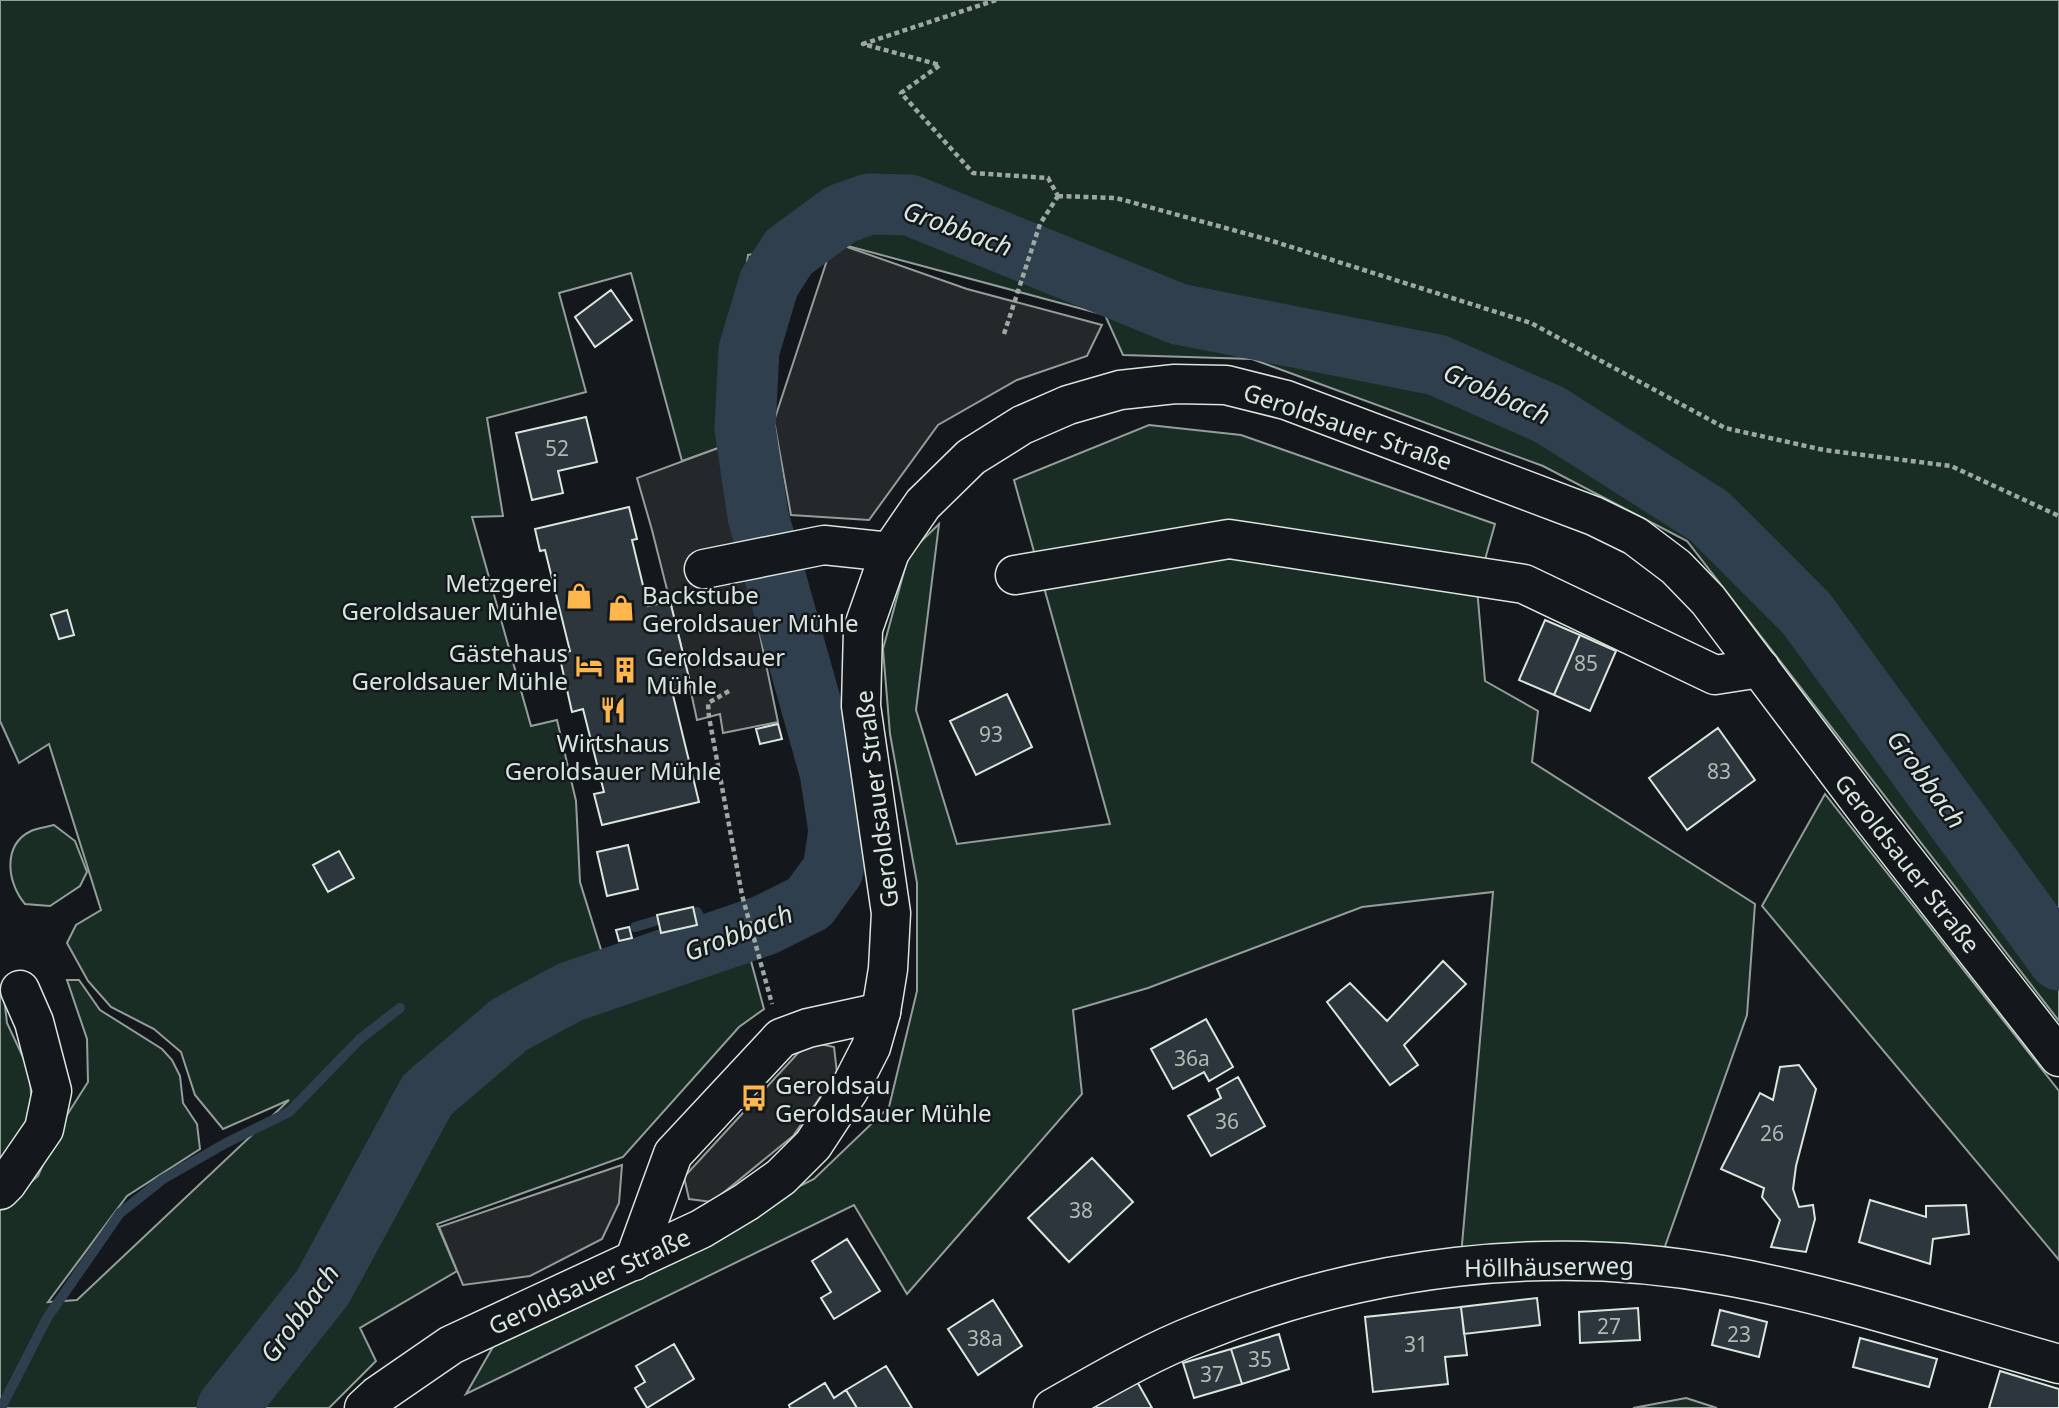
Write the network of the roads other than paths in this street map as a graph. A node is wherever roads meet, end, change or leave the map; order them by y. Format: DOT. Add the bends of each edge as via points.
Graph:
graph roads {
  1 [pos="890,552"];
  2 [pos="704,569"];
  3 [pos="1015,575"];
  4 [pos="1760,668"];
  5 [pos="20,990"];
  6 [pos="881,1012"];
  7 [pos="2059,1057"];
  8 [pos="0,1190"];
  9 [pos="634,1261"];
  10 [pos="2059,1364"];
  11 [pos="364,1408"];
  12 [pos="1053,1408"];
  1 -- 2 [label="main road" via="824,545"];
  1 -- 4 [label="main road, Geroldsauer Straße" via="923,504 971,457 1022,425 1120,390 1226,385 1286,400 1594,516 1635,536 1700,592"];
  1 -- 6 [label="main road, Geroldsauer Straße" via="863,629 861,706 891,914"];
  3 -- 4 [label="main road" via="1229,539 1524,584 1715,675"];
  4 -- 7 [label="main road, Geroldsauer Straße"];
  5 -- 8 [label="main road" via="34,1022 52,1091 44,1129"];
  6 -- 9 [label="main road, Geroldsauer Straße" via="871,1047 813,1145 747,1202"];
  6 -- 9 [label="main road" via="780,1038 673,1154"];
  9 -- 11 [label="main road, Geroldsauer Straße" via="451,1345"];
  10 -- 12 [label="main road, Höllhäuserweg" via="1787,1288 1720,1274 1586,1261 1518,1262 1387,1277 1259,1310 1137,1361"];
}
